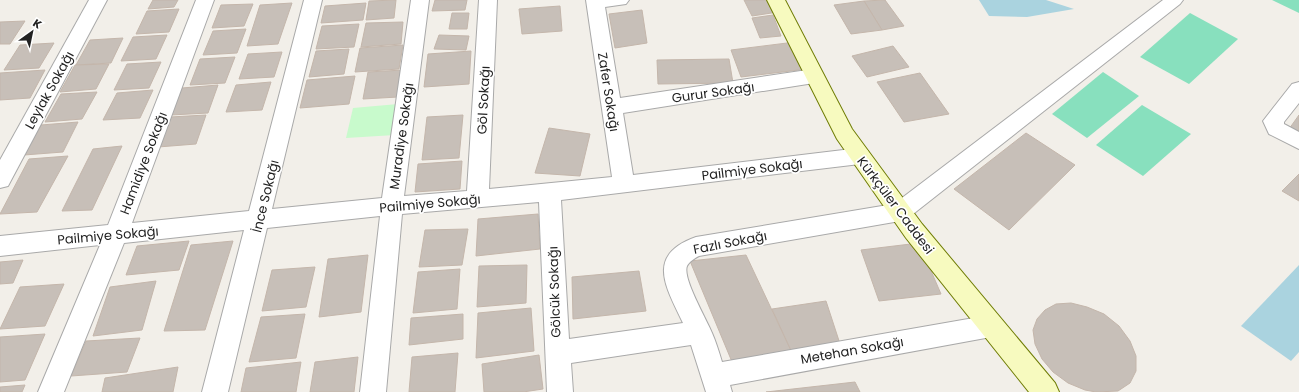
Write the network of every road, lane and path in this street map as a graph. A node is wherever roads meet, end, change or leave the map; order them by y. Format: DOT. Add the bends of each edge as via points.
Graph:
graph roads {
  1 [pos="98,0"];
  2 [pos="205,0"];
  3 [pos="313,0"];
  4 [pos="420,0"];
  5 [pos="488,0"];
  6 [pos="620,0"];
  7 [pos="776,0"];
  8 [pos="1174,0"];
  9 [pos="595,1"];
  10 [pos="814,76"];
  11 [pos="1299,89"];
  12 [pos="612,107"];
  13 [pos="1299,141"];
  14 [pos="860,156"];
  15 [pos="0,180"];
  16 [pos="624,184"];
  17 [pos="550,193"];
  18 [pos="478,199"];
  19 [pos="392,206"];
  20 [pos="900,212"];
  21 [pos="258,221"];
  22 [pos="116,235"];
  23 [pos="0,246"];
  24 [pos="991,326"];
  25 [pos="699,332"];
  26 [pos="556,353"];
  27 [pos="716,384"];
  28 [pos="51,392"];
  29 [pos="215,392"];
  30 [pos="373,392"];
  31 [pos="560,392"];
  32 [pos="1046,392"];
  1 -- 15 [label="street, Leylak Sokağı"];
  2 -- 22 [label="street, Hamidiye Sokağı"];
  3 -- 21 [label="street, İnce Sokağı"];
  4 -- 19 [label="street, Muradiye Sokağı"];
  5 -- 18 [label="street, Göl Sokağı"];
  6 -- 9 [label="street"];
  7 -- 10 [label="main road, Kürkçüler Caddesi"];
  8 -- 20 [label="street"];
  9 -- 12 [label="street, Zafer Sokağı"];
  10 -- 12 [label="street, Gurur Sokağı"];
  10 -- 14 [label="main road, Kürkçüler Caddesi" via="844,134"];
  11 -- 13 [label="street" via="1273,121 1276,129"];
  12 -- 16 [label="street, Zafer Sokağı"];
  14 -- 16 [label="street, Pailmiye Sokağı"];
  14 -- 20 [label="main road, Kürkçüler Caddesi"];
  16 -- 17 [label="street, Pailmiye Sokağı"];
  17 -- 18 [label="street, Pailmiye Sokağı"];
  17 -- 26 [label="street, Gölcük Sokağı"];
  18 -- 19 [label="street, Pailmiye Sokağı"];
  19 -- 21 [label="street, Pailmiye Sokağı"];
  19 -- 30 [label="street, Muradiye Sokağı"];
  20 -- 24 [label="main road, Kürkçüler Caddesi"];
  20 -- 25 [label="street, Fazlı Sokağı" via="696,247 685,252 675,269 676,281"];
  21 -- 22 [label="street, Pailmiye Sokağı"];
  21 -- 29 [label="street, İnce Sokağı"];
  22 -- 23 [label="street, Pailmiye Sokağı"];
  22 -- 28 [label="street, Hamidiye Sokağı"];
  24 -- 27 [label="street, Metehan Sokağı"];
  24 -- 32 [label="main road, Kürkçüler Caddesi"];
  25 -- 26 [label="street"];
  25 -- 27 [label="street, Fazlı Sokağı"];
  26 -- 31 [label="street, Gölcük Sokağı"];
}
